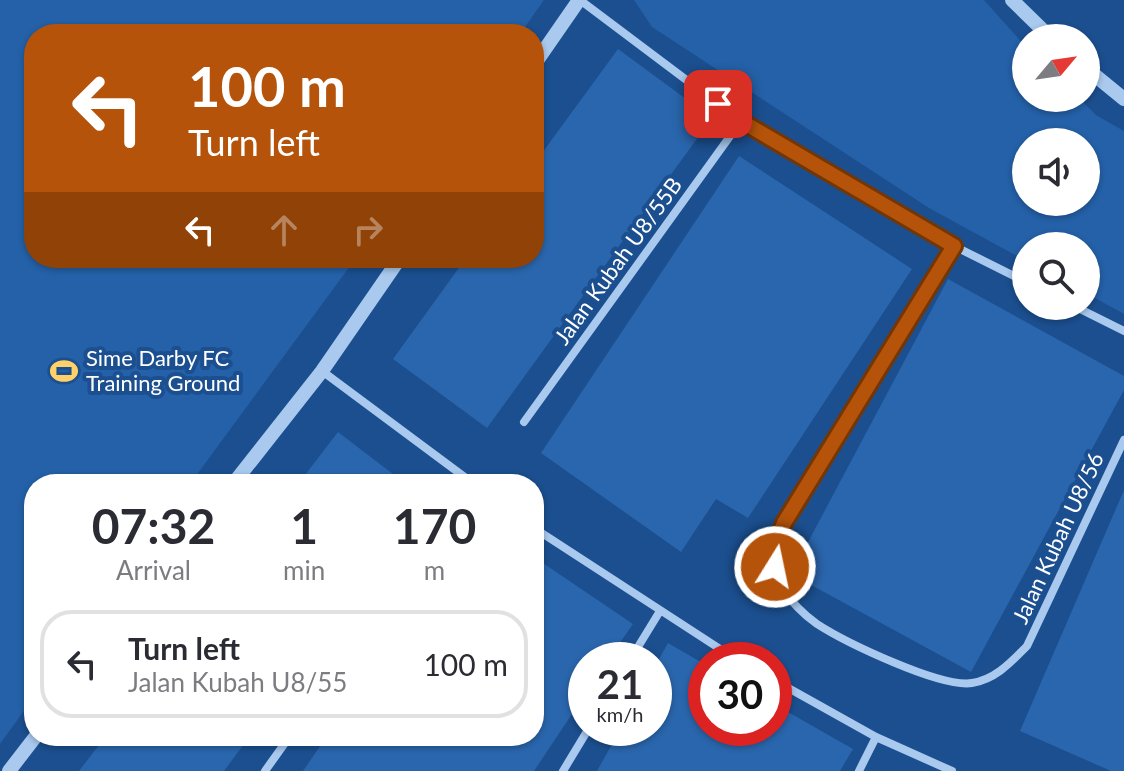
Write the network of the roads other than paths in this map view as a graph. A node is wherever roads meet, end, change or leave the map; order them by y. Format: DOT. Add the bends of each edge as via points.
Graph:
graph roads {
  1 [pos="580,0"];
  2 [pos="1012,0"];
  3 [pos="1037,24"];
  4 [pos="544,51"];
  5 [pos="1100,79"];
  6 [pos="1124,99"];
  7 [pos="741,121"];
  8 [pos="954,246"];
  9 [pos="393,268"];
  10 [pos="1012,275"];
  11 [pos="1100,319"];
  12 [pos="1124,331"];
  13 [pos="322,371"];
  14 [pos="524,422"];
  15 [pos="1124,440"];
  16 [pos="241,474"];
  17 [pos="460,474"];
  18 [pos="544,535"];
  19 [pos="660,611"];
  20 [pos="641,642"];
  21 [pos="709,642"];
  22 [pos="792,690"];
  23 [pos="876,737"];
  24 [pos="28,746"];
  25 [pos="283,746"];
  26 [pos="578,746"];
  27 [pos="9,771"];
  28 [pos="265,771"];
  29 [pos="563,771"];
  30 [pos="859,771"];
  31 [pos="952,771"];
  1 -- 4 [label="street"];
  1 -- 7 [label="street"];
  2 -- 3 [label="street"];
  5 -- 6 [label="street"];
  7 -- 8 [label="street"];
  7 -- 14 [label="street, Jalan Kubah U8/55B"];
  8 -- 10 [label="street"];
  8 -- 15 [label="street, Jalan Kubah U8/56" via="784,523 775,567 797,606 817,624 923,674 970,683 990,677 1027,646"];
  9 -- 13 [label="street"];
  11 -- 12 [label="street"];
  13 -- 16 [label="street"];
  13 -- 17 [label="street"];
  18 -- 19 [label="street"];
  19 -- 20 [label="street"];
  19 -- 21 [label="street"];
  22 -- 23 [label="street"];
  23 -- 30 [label="street"];
  23 -- 31 [label="street"];
  24 -- 27 [label="street"];
  25 -- 28 [label="street"];
  26 -- 29 [label="street"];
}
